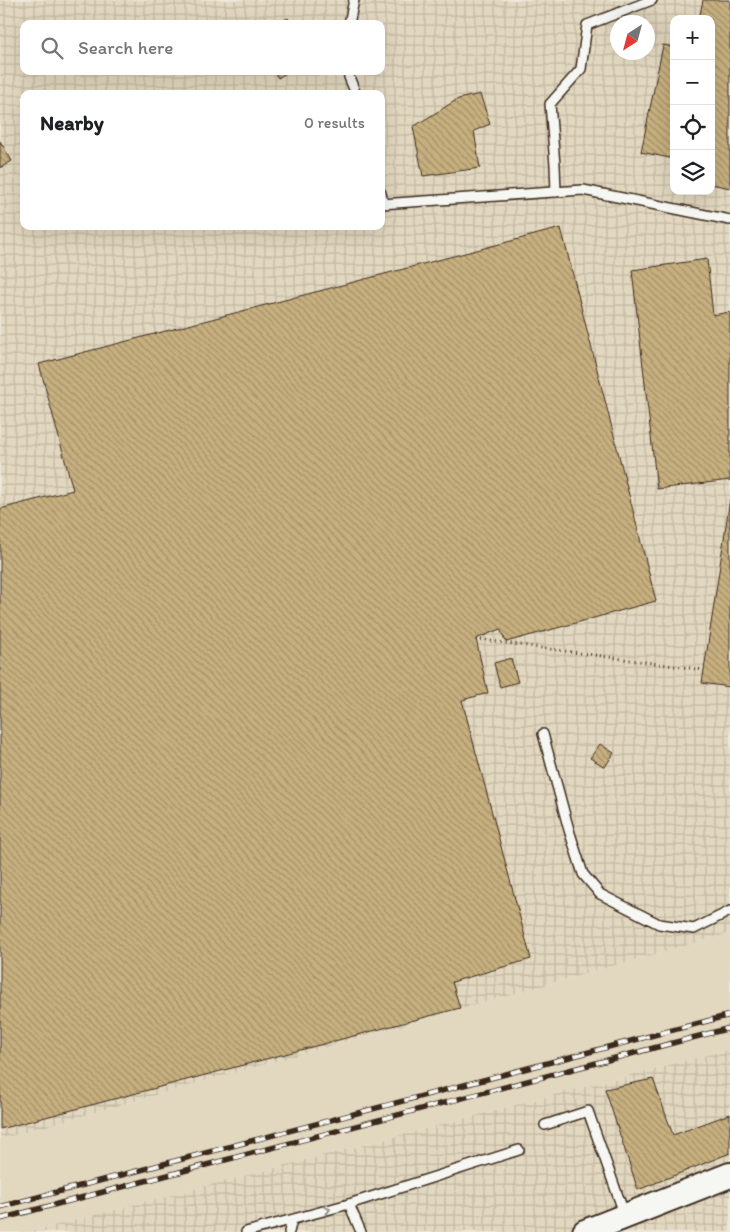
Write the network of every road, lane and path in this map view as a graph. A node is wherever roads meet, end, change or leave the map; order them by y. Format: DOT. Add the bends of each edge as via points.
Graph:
graph roads {
  1 [pos="354,0"];
  2 [pos="652,0"];
  3 [pos="350,20"];
  4 [pos="349,75"];
  5 [pos="354,90"];
  6 [pos="556,192"];
  7 [pos="385,204"];
  8 [pos="730,220"];
  9 [pos="476,639"];
  10 [pos="704,670"];
  11 [pos="543,734"];
  12 [pos="730,911"];
  13 [pos="545,1125"];
  14 [pos="519,1150"];
  15 [pos="730,1175"];
  16 [pos="349,1204"];
  17 [pos="626,1216"];
  18 [pos="292,1220"];
  19 [pos="246,1232"];
  20 [pos="289,1232"];
  21 [pos="361,1232"];
  22 [pos="585,1232"];
  1 -- 3 [label="lane"];
  2 -- 6 [label="lane" via="587,25 581,69 550,104"];
  4 -- 5 [label="lane"];
  6 -- 7 [label="lane"];
  6 -- 8 [label="lane" via="583,190"];
  9 -- 10 [label="path"];
  11 -- 12 [label="lane" via="583,874 600,894 659,924 694,929"];
  13 -- 17 [label="lane" via="588,1111"];
  14 -- 16 [label="lane"];
  15 -- 17 [label="main road"];
  18 -- 16 [label="lane, one-way"];
  16 -- 21 [label="lane"];
  17 -- 22 [label="main road"];
  18 -- 19 [label="lane"];
  18 -- 20 [label="lane"];
}
